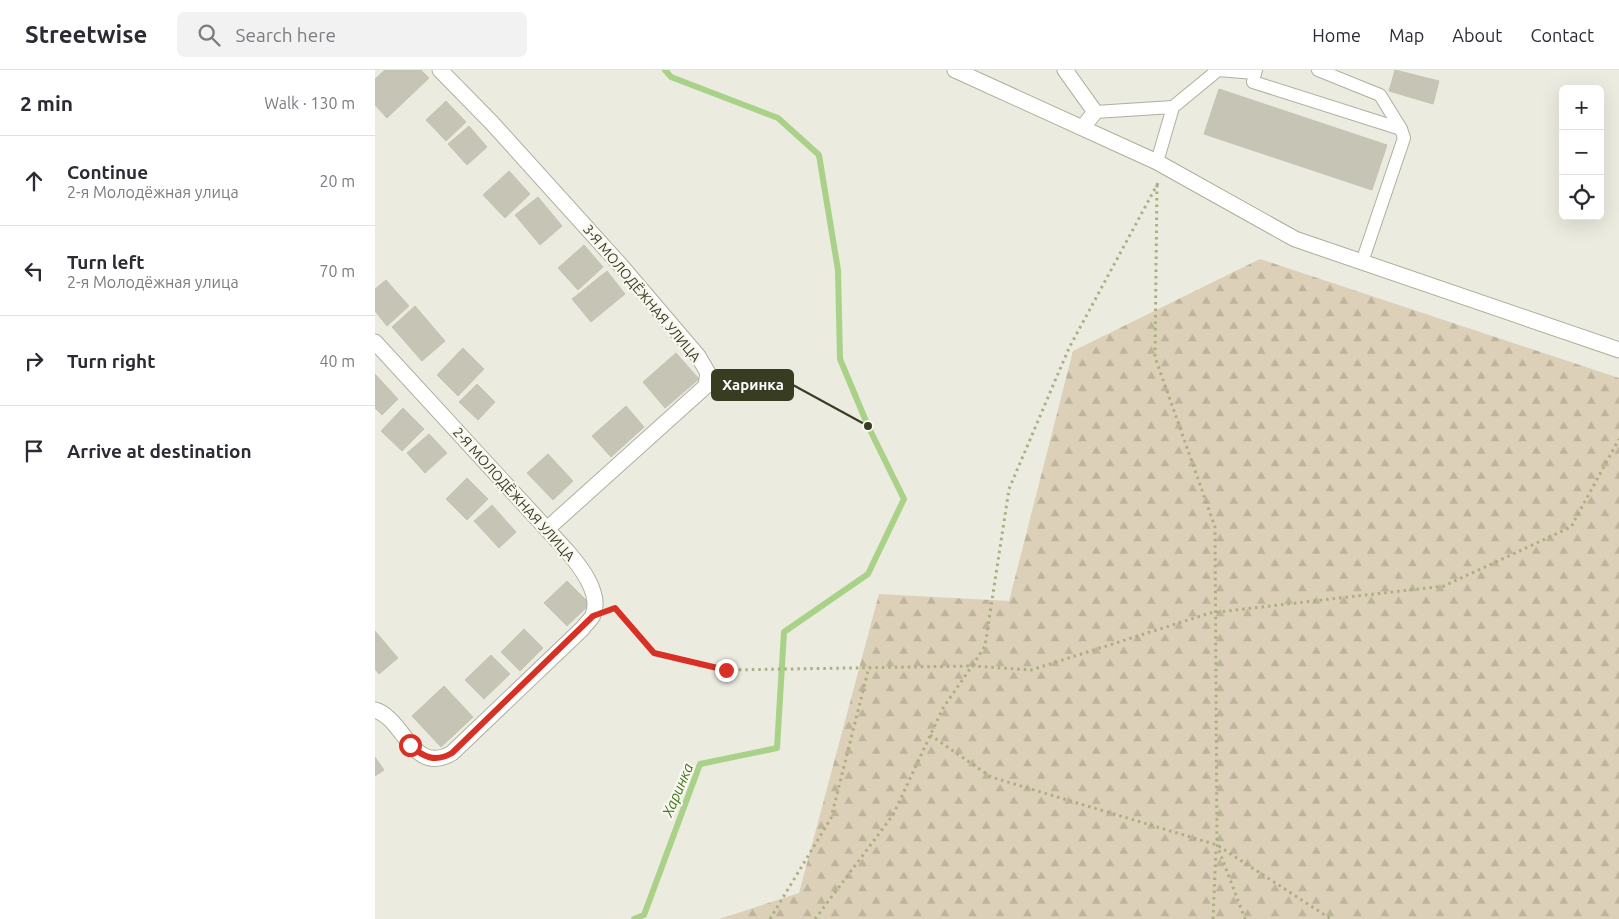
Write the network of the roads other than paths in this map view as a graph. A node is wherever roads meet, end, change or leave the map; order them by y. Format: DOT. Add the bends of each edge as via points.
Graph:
graph roads {
  1 [pos="440,70"];
  2 [pos="955,70"];
  3 [pos="1065,70"];
  4 [pos="1318,70"];
  5 [pos="1255,72"];
  6 [pos="1173,107"];
  7 [pos="1095,112"];
  8 [pos="1083,128"];
  9 [pos="1401,129"];
  10 [pos="1161,165"];
  11 [pos="1362,262"];
  12 [pos="375,342"];
  13 [pos="1619,350"];
  14 [pos="547,529"];
  15 [pos="375,710"];
  1 -- 14 [label="street, 3-Я МОЛОДЁЖНАЯ УЛИЦА" via="623,268 698,356 707,373 705,386"];
  2 -- 8 [label="street"];
  3 -- 7 [label="street"];
  4 -- 9 [label="lane" via="1380,95"];
  5 -- 6 [label="lane" via="1218,70"];
  5 -- 9 [label="lane" via="1253,82"];
  6 -- 7 [label="lane"];
  6 -- 10 [label="lane"];
  7 -- 8 [label="street"];
  8 -- 10 [label="street"];
  9 -- 11 [label="lane" via="1404,138"];
  10 -- 11 [label="street" via="1295,238"];
  11 -- 13 [label="street"];
  12 -- 14 [label="street, 2-Я МОЛОДЁЖНАЯ УЛИЦА"];
  14 -- 15 [label="street, 2-Я МОЛОДЁЖНАЯ УЛИЦА" via="581,567 594,599 593,616 445,757 422,756 390,718"];
}
